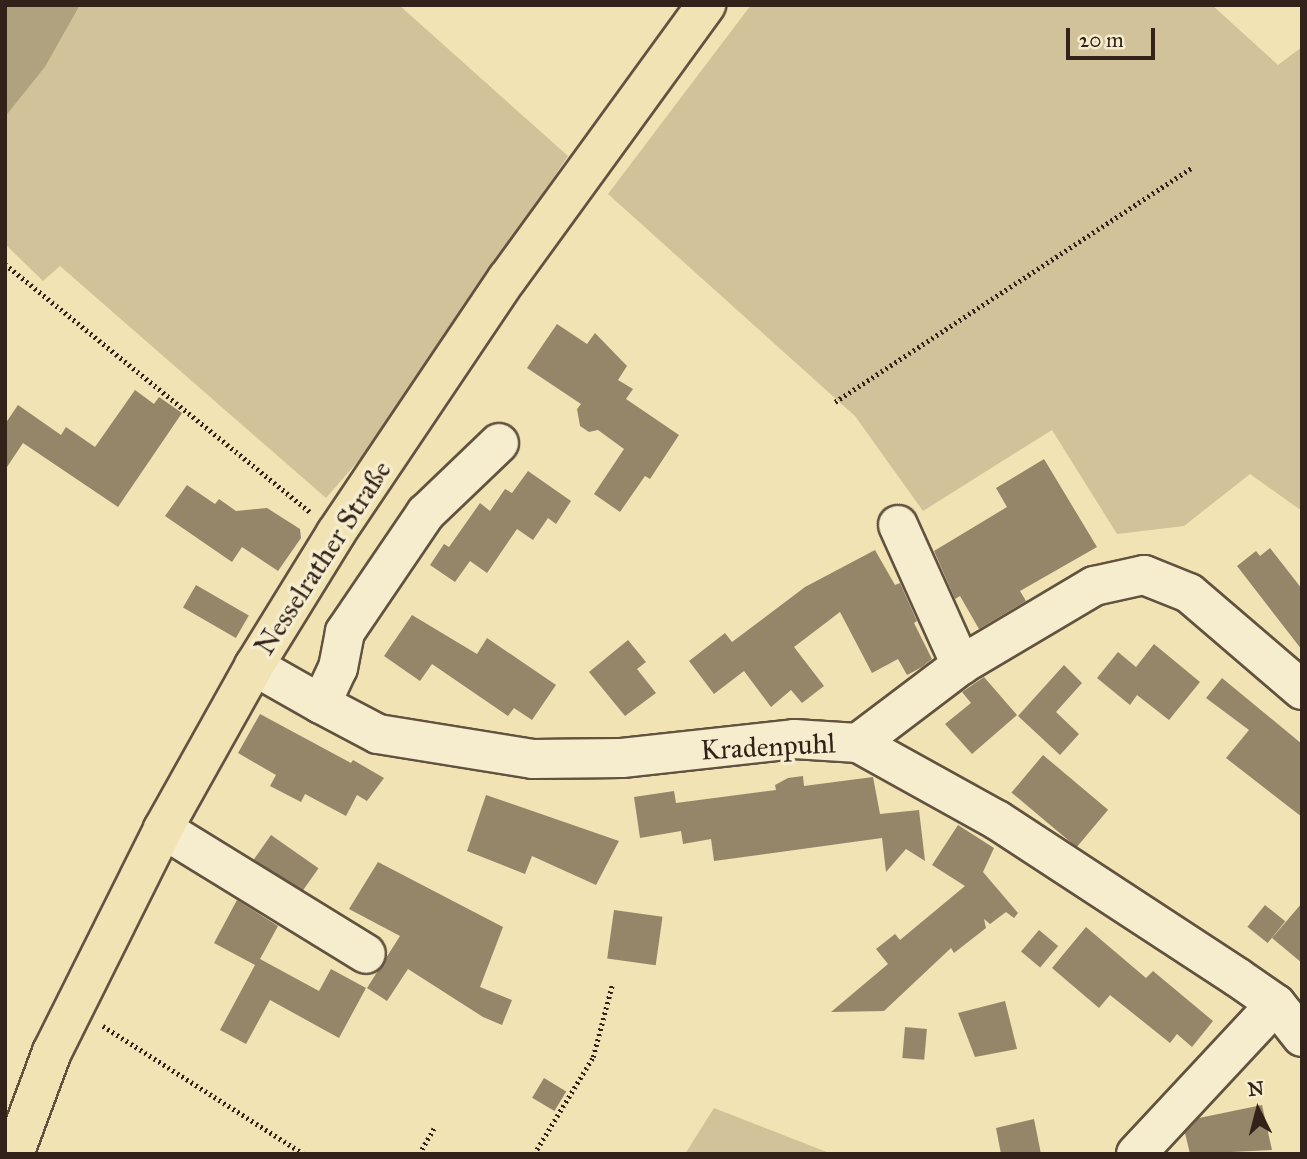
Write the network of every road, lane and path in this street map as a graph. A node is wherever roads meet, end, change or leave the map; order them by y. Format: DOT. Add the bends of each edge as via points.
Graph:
graph roads {
  1 [pos="706,5"];
  2 [pos="1191,168"];
  3 [pos="5,264"];
  4 [pos="835,402"];
  5 [pos="499,443"];
  6 [pos="898,525"];
  7 [pos="336,533"];
  8 [pos="961,665"];
  9 [pos="254,666"];
  10 [pos="1302,690"];
  11 [pos="321,704"];
  12 [pos="858,743"];
  13 [pos="163,829"];
  14 [pos="366,954"];
  15 [pos="612,985"];
  16 [pos="1276,1004"];
  17 [pos="90,1018"];
  18 [pos="1302,1037"];
  19 [pos="435,1126"];
  20 [pos="15,1154"];
  21 [pos="304,1154"];
  22 [pos="419,1154"];
  23 [pos="534,1154"];
  24 [pos="1136,1154"];
  1 -- 7 [label="main road, Nesselrather Straße" via="507,279"];
  2 -- 4 [label="path"];
  3 -- 7 [label="path"];
  5 -- 11 [label="street" via="426,513 353,621"];
  6 -- 8 [label="street"];
  7 -- 9 [label="main road, Nesselrather Straße"];
  8 -- 10 [label="street" via="1094,586 1144,576 1189,593"];
  8 -- 12 [label="street"];
  9 -- 11 [label="street, Kradenpuhl"];
  9 -- 13 [label="main road, Nesselrather Straße"];
  11 -- 12 [label="street, Kradenpuhl" via="378,734 533,759 622,758 794,739"];
  12 -- 16 [label="street, Kradenpuhl" via="997,820"];
  13 -- 14 [label="street"];
  13 -- 20 [label="main road, Nesselrather Straße" via="52,1052"];
  15 -- 23 [label="path" via="593,1057"];
  16 -- 18 [label="street, Kradenpuhl"];
  16 -- 24 [label="street"];
  17 -- 21 [label="path"];
  19 -- 22 [label="path"];
}
